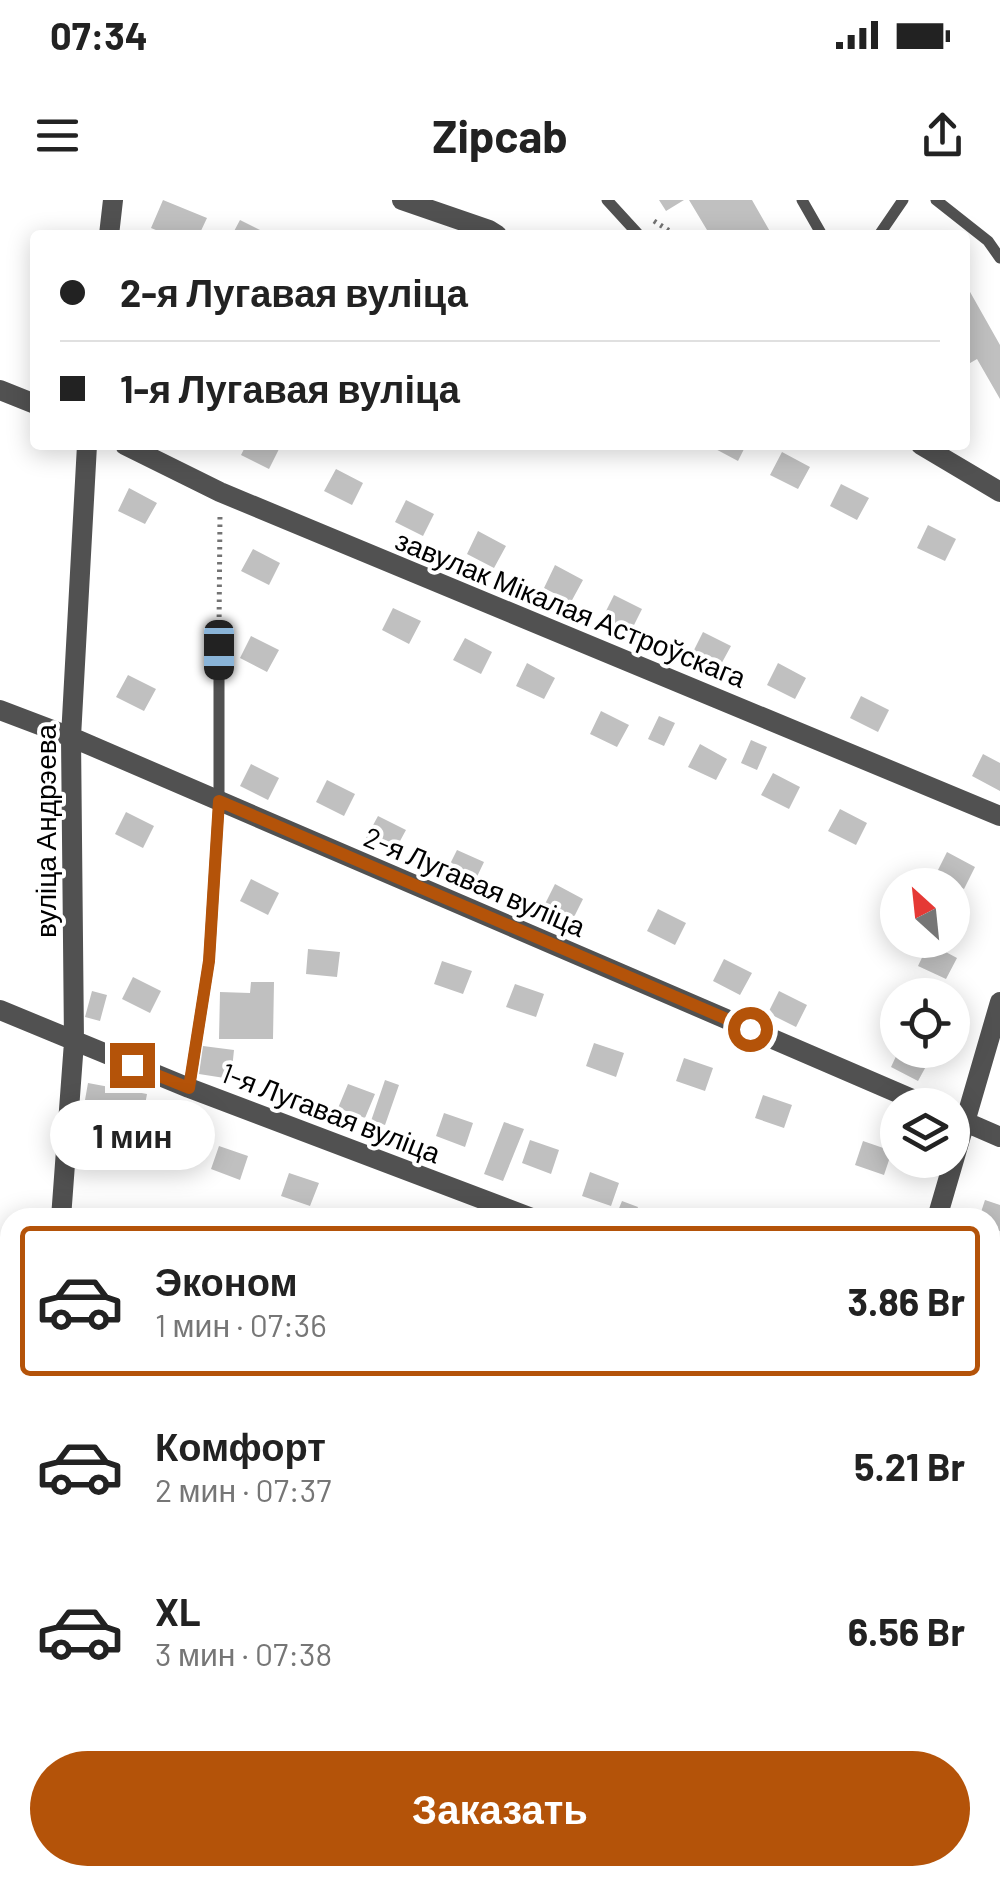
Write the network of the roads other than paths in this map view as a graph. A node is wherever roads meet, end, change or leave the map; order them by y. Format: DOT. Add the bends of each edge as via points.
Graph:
graph roads {
  1 [pos="113,200"];
  2 [pos="402,200"];
  3 [pos="608,200"];
  4 [pos="802,200"];
  5 [pos="904,200"];
  6 [pos="936,200"];
  7 [pos="110,230"];
  8 [pos="489,230"];
  9 [pos="635,230"];
  10 [pos="819,230"];
  11 [pos="883,230"];
  12 [pos="1000,258"];
  13 [pos="0,390"];
  14 [pos="30,402"];
  15 [pos="87,450"];
  16 [pos="135,450"];
  17 [pos="929,450"];
  18 [pos="1000,492"];
  19 [pos="219,650"];
  20 [pos="0,710"];
  21 [pos="71,737"];
  22 [pos="219,801"];
  23 [pos="1000,816"];
  24 [pos="1000,1002"];
  25 [pos="0,1010"];
  26 [pos="74,1042"];
  27 [pos="189,1088"];
  28 [pos="886,1088"];
  29 [pos="970,1088"];
  30 [pos="970,1124"];
  31 [pos="1000,1137"];
  32 [pos="945,1178"];
  33 [pos="61,1208"];
  34 [pos="506,1208"];
  35 [pos="938,1208"];
  1 -- 7 [label="street"];
  2 -- 8 [label="street"];
  3 -- 9 [label="lane"];
  4 -- 10 [label="lane"];
  5 -- 11 [label="lane"];
  6 -- 12 [label="lane"];
  13 -- 14 [label="street"];
  15 -- 21 [label="street, вуліца Андрэева"];
  16 -- 23 [label="street, завулак Мікалая Астроўскага" via="220,492"];
  17 -- 18 [label="street"];
  19 -- 22 [label="lane"];
  20 -- 21 [label="street, 2-я Лугавая вуліца"];
  21 -- 22 [label="street, 2-я Лугавая вуліца"];
  21 -- 26 [label="street, вуліца Андрэева"];
  22 -- 27 [label="lane" via="209,961"];
  22 -- 28 [label="street, 2-я Лугавая вуліца"];
  24 -- 29 [label="street"];
  25 -- 26 [label="street, 1-я Лугавая вуліца"];
  26 -- 27 [label="street, 1-я Лугавая вуліца"];
  26 -- 33 [label="street, вуліца Андрэева"];
  27 -- 34 [label="street, 1-я Лугавая вуліца"];
  30 -- 31 [label="street"];
  32 -- 35 [label="street"];
}
